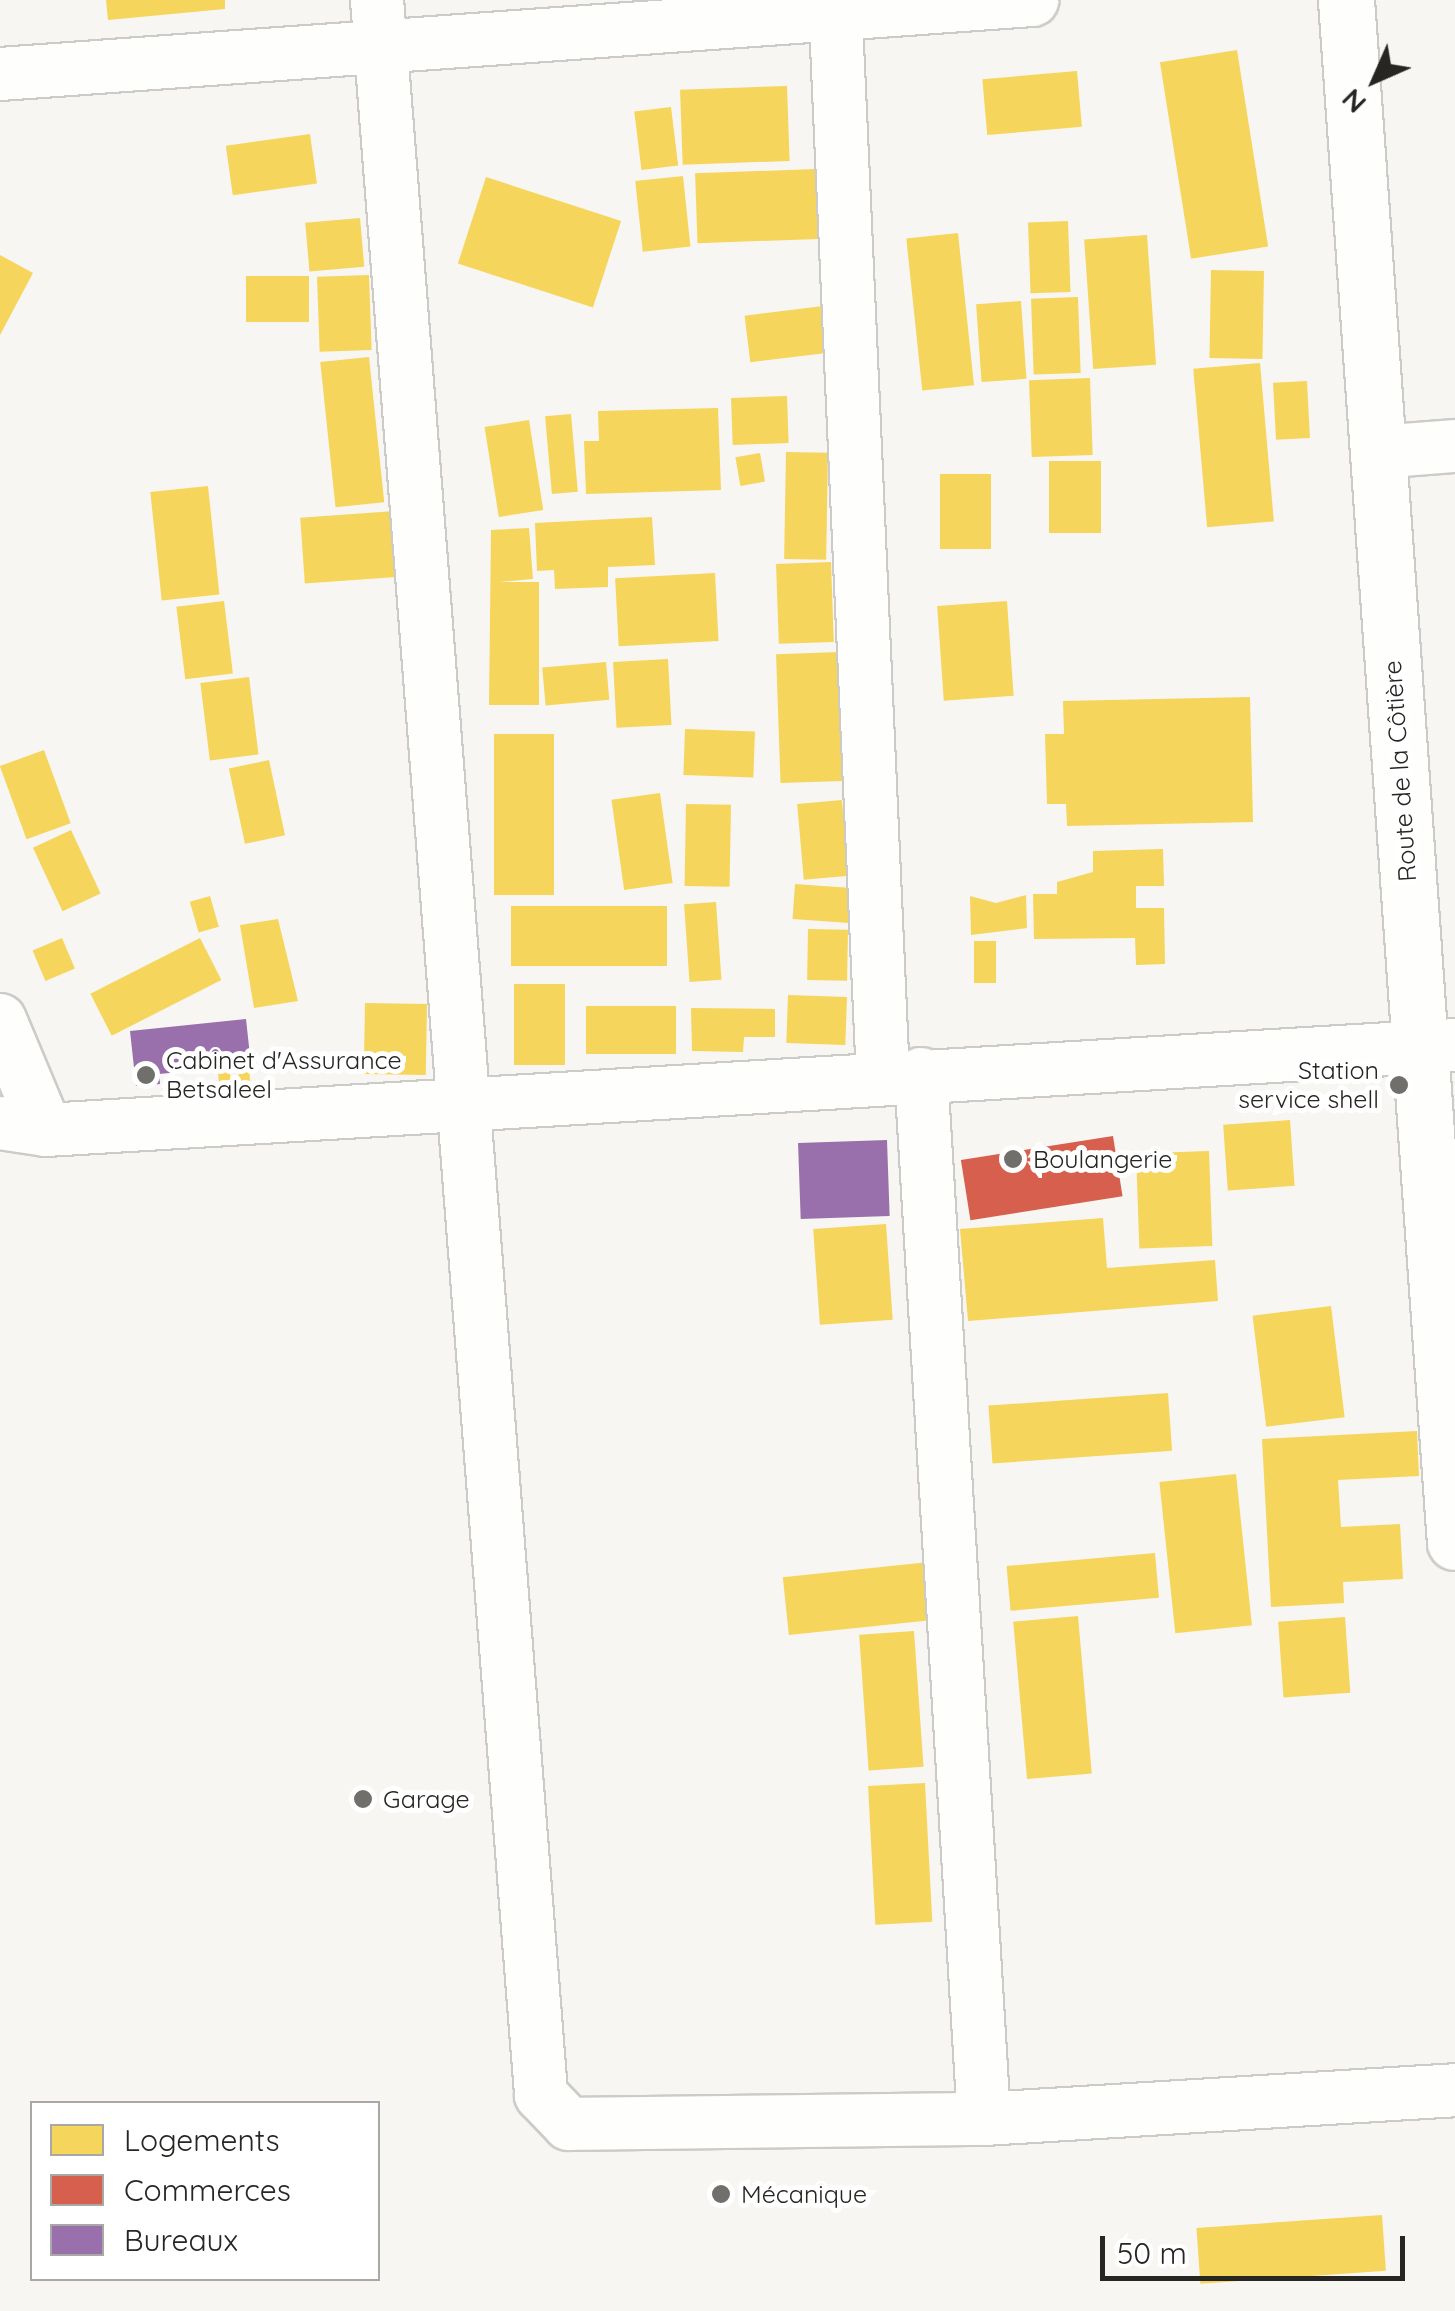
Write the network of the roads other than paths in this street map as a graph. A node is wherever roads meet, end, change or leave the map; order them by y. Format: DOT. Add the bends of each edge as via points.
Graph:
graph roads {
  1 [pos="1032,0"];
  2 [pos="1346,0"];
  3 [pos="836,8"];
  4 [pos="378,21"];
  5 [pos="0,74"];
  6 [pos="1455,446"];
  7 [pos="1378,452"];
  8 [pos="0,1020"];
  9 [pos="1439,1046"];
  10 [pos="902,1075"];
  11 [pos="458,1104"];
  12 [pos="23,1126"];
  13 [pos="1455,1542"];
  14 [pos="1455,2090"];
  15 [pos="984,2119"];
  1 -- 3 [label="street"];
  2 -- 7 [label="main road, Route de la Côtière"];
  3 -- 4 [label="street"];
  3 -- 10 [label="street"];
  4 -- 5 [label="street"];
  4 -- 11 [label="street"];
  6 -- 7 [label="street"];
  7 -- 9 [label="main road, Route de la Côtière"];
  8 -- 12 [label="street"];
  9 -- 10 [label="street"];
  9 -- 13 [label="main road, Route de la Côtière"];
  10 -- 11 [label="street"];
  10 -- 15 [label="street"];
  11 -- 12 [label="street"];
  11 -- 15 [label="street" via="541,2095 569,2124"];
  14 -- 15 [label="street"];
}
